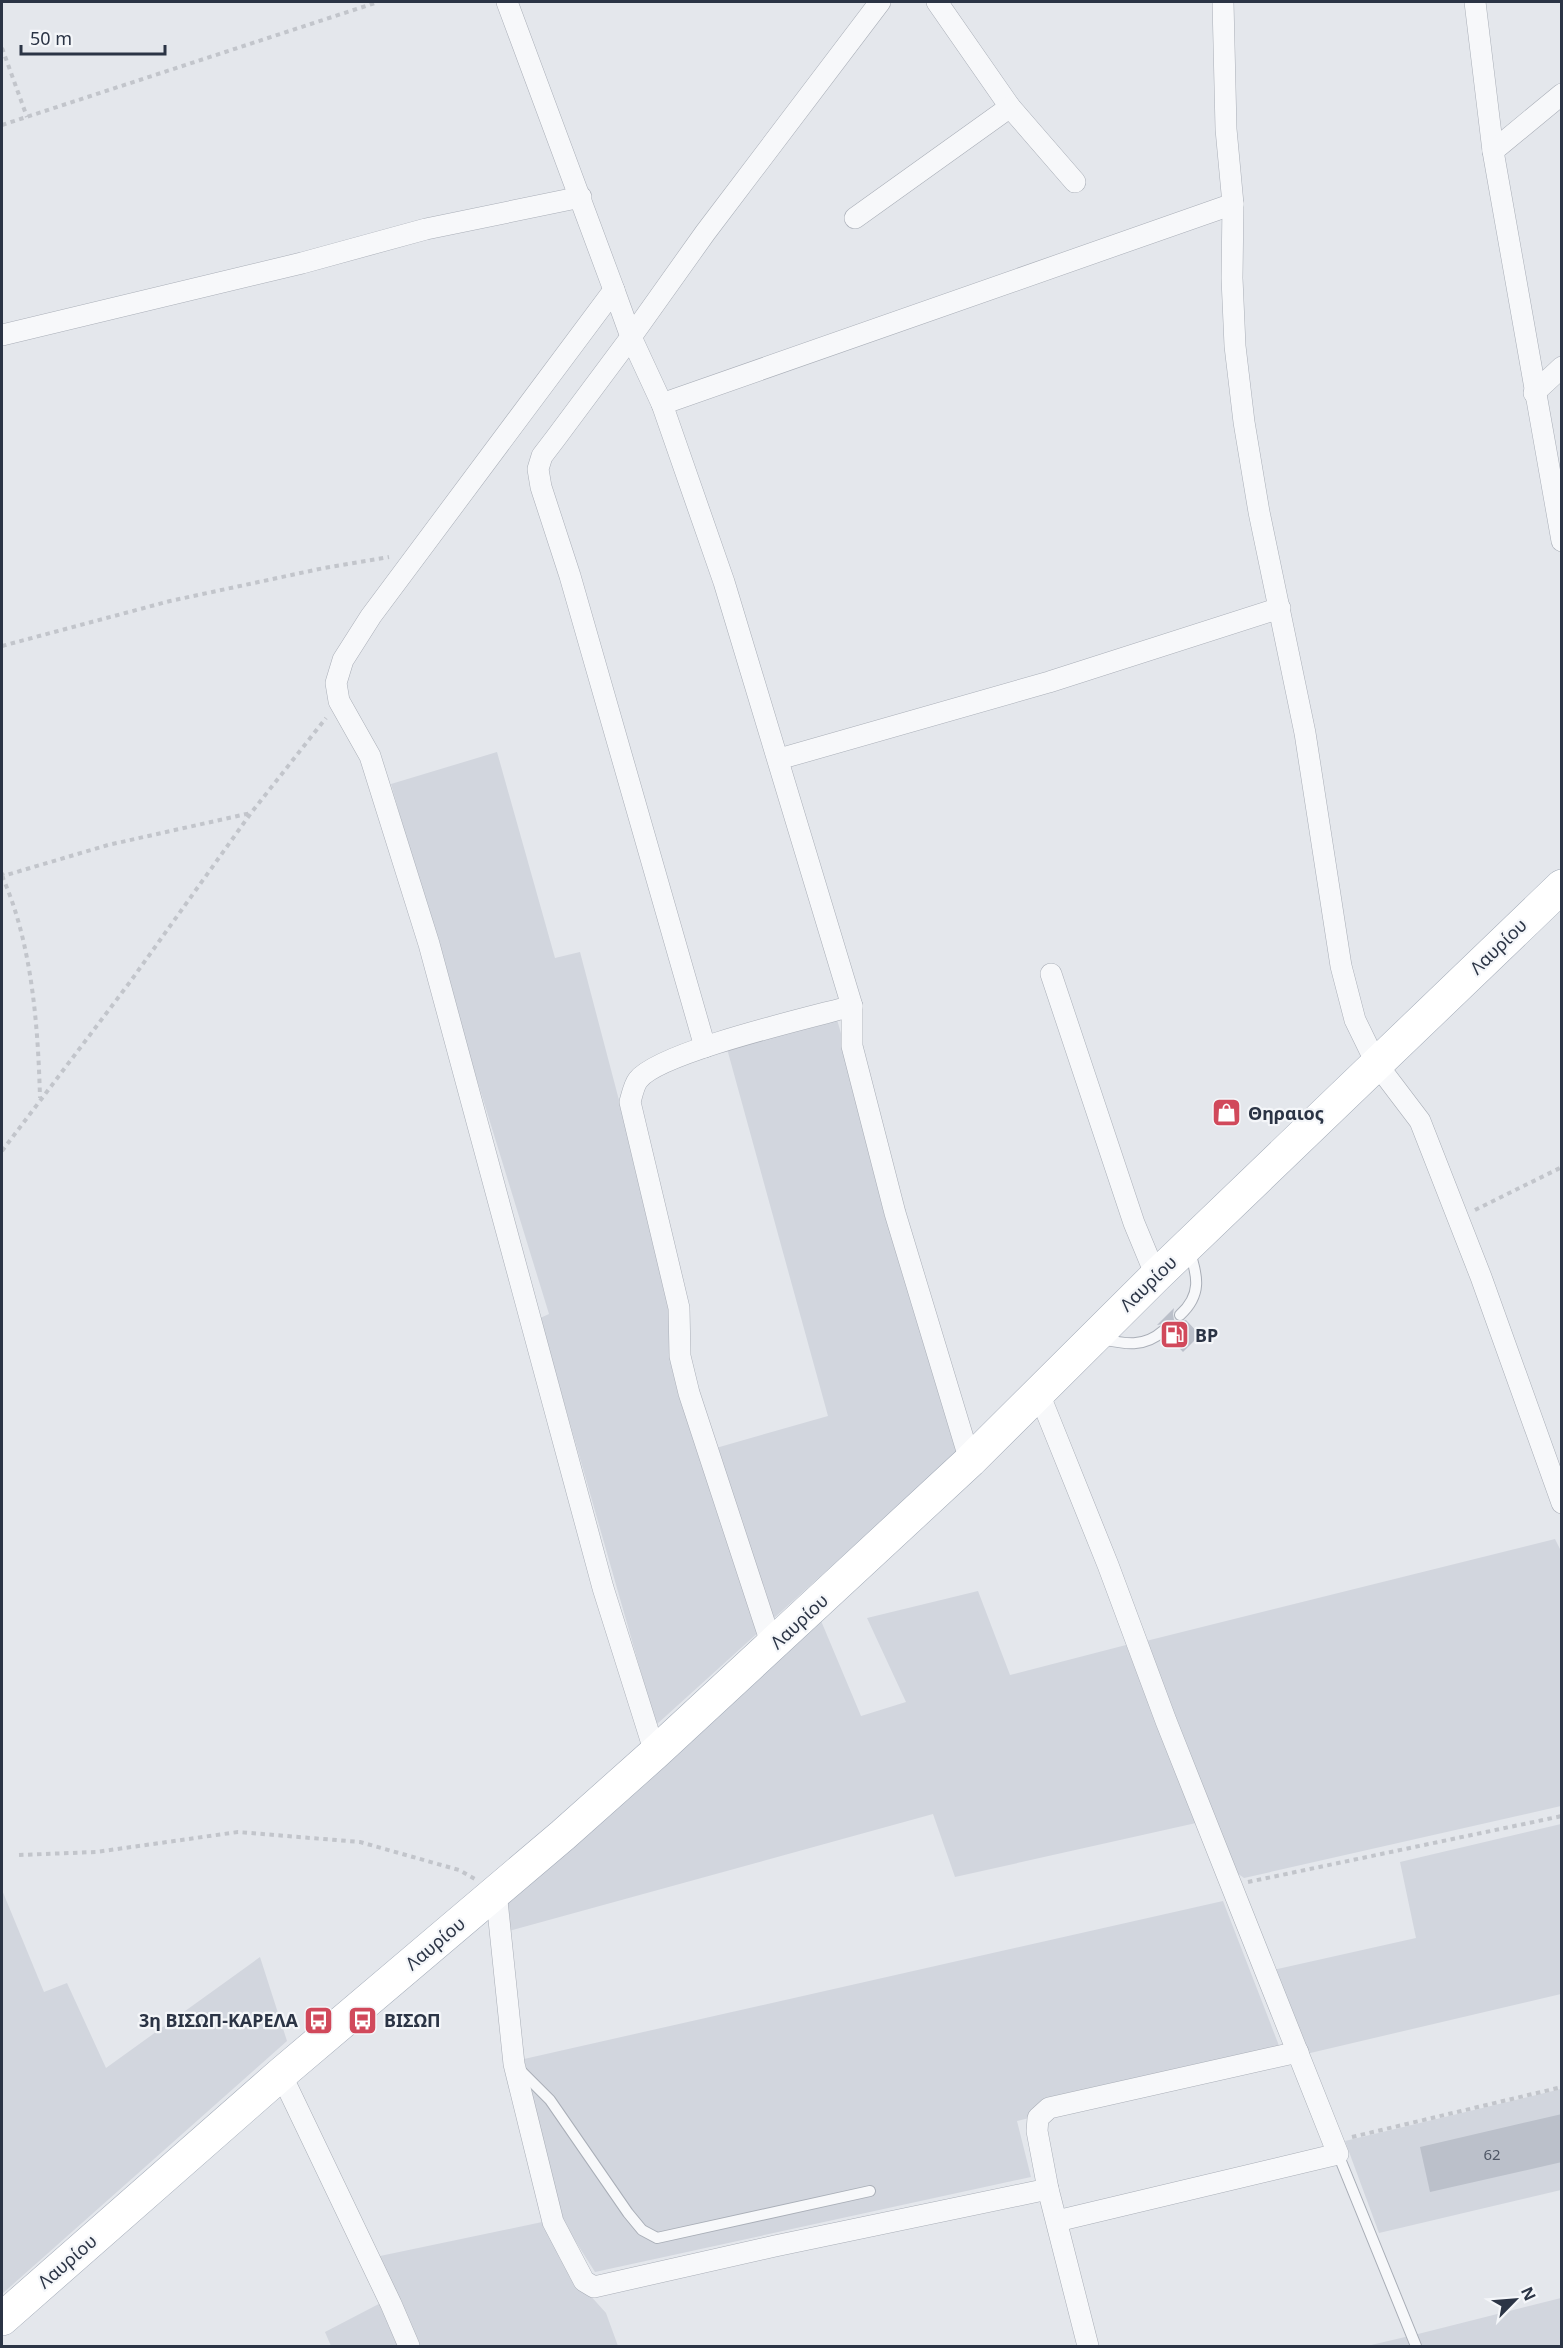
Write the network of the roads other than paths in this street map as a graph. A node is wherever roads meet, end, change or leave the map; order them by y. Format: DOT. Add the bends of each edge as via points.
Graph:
graph roads {
  1 [pos="507,2"];
  2 [pos="880,2"];
  3 [pos="937,2"];
  4 [pos="1223,2"];
  5 [pos="1475,2"];
  6 [pos="1562,94"];
  7 [pos="1010,107"];
  8 [pos="1493,151"];
  9 [pos="1075,182"];
  10 [pos="581,197"];
  11 [pos="1233,204"];
  12 [pos="855,218"];
  13 [pos="614,290"];
  14 [pos="2,335"];
  15 [pos="631,337"];
  16 [pos="1562,368"];
  17 [pos="1534,393"];
  18 [pos="662,404"];
  19 [pos="1562,541"];
  20 [pos="1280,608"];
  21 [pos="779,759"];
  22 [pos="1562,886"];
  23 [pos="1051,975"];
  24 [pos="852,1006"];
  25 [pos="705,1047"];
  26 [pos="1376,1063"];
  27 [pos="1187,1245"];
  28 [pos="1156,1276"];
  29 [pos="1180,1315"];
  30 [pos="1163,1331"];
  31 [pos="1093,1338"];
  32 [pos="1038,1392"];
  33 [pos="970,1461"];
  34 [pos="1554,1461"];
  35 [pos="1562,1503"];
  36 [pos="772,1646"];
  37 [pos="655,1753"];
  38 [pos="496,1891"];
  39 [pos="1299,2052"];
  40 [pos="514,2064"];
  41 [pos="280,2074"];
  42 [pos="1335,2148"];
  43 [pos="1047,2189"];
  44 [pos="870,2191"];
  45 [pos="1057,2221"];
  46 [pos="2,2319"];
  47 [pos="409,2346"];
  48 [pos="1088,2346"];
  49 [pos="1416,2346"];
  1 -- 10 [label="street"];
  2 -- 15 [label="street"];
  3 -- 7 [label="street"];
  4 -- 11 [label="street" via="1226,129"];
  5 -- 8 [label="street"];
  6 -- 8 [label="street"];
  7 -- 9 [label="street"];
  7 -- 12 [label="street"];
  8 -- 17 [label="street"];
  10 -- 13 [label="street"];
  10 -- 14 [label="street" via="437,227 302,264"];
  11 -- 18 [label="street"];
  11 -- 20 [label="street" via="1235,346 1259,512"];
  13 -- 15 [label="street"];
  13 -- 37 [label="street" via="371,616 343,660 336,683 339,701 370,756 429,944 603,1588"];
  15 -- 18 [label="street"];
  15 -- 25 [label="street" via="543,456 538,469"];
  16 -- 17 [label="street"];
  17 -- 19 [label="street"];
  18 -- 21 [label="street" via="724,582"];
  20 -- 21 [label="street" via="1049,682"];
  20 -- 26 [label="street" via="1305,733 1341,966 1355,1020"];
  21 -- 24 [label="street"];
  22 -- 26 [label="main road, Λαυρίου"];
  23 -- 28 [label="street" via="1131,1214"];
  24 -- 25 [label="street"];
  24 -- 33 [label="street" via="852,1046 894,1213"];
  25 -- 36 [label="street" via="661,1062 638,1080 630,1102 679,1308 680,1356 689,1393"];
  26 -- 27 [label="main road, Λαυρίου"];
  26 -- 34 [label="street" via="1420,1121"];
  27 -- 28 [label="main road, Λαυρίου"];
  27 -- 29 [label="lane" via="1197,1286 1190,1306"];
  28 -- 31 [label="main road, Λαυρίου"];
  30 -- 31 [label="lane" via="1136,1344"];
  31 -- 32 [label="main road, Λαυρίου"];
  32 -- 33 [label="main road, Λαυρίου"];
  32 -- 39 [label="street"];
  33 -- 36 [label="main road, Λαυρίου"];
  34 -- 35 [label="street"];
  36 -- 37 [label="main road, Λαυρίου"];
  37 -- 38 [label="main road, Λαυρίου"];
  38 -- 40 [label="street"];
  38 -- 41 [label="main road, Λαυρίου"];
  39 -- 42 [label="street"];
  39 -- 43 [label="street" via="1049,2108 1038,2118 1037,2131"];
  40 -- 43 [label="street" via="553,2222 584,2280 594,2287"];
  40 -- 44 [label="lane" via="550,2100 628,2213 642,2230 657,2238"];
  41 -- 46 [label="main road, Λαυρίου"];
  41 -- 47 [label="street"];
  42 -- 45 [label="street"];
  42 -- 49 [label="lane"];
  43 -- 45 [label="street"];
  45 -- 48 [label="street"];
}
